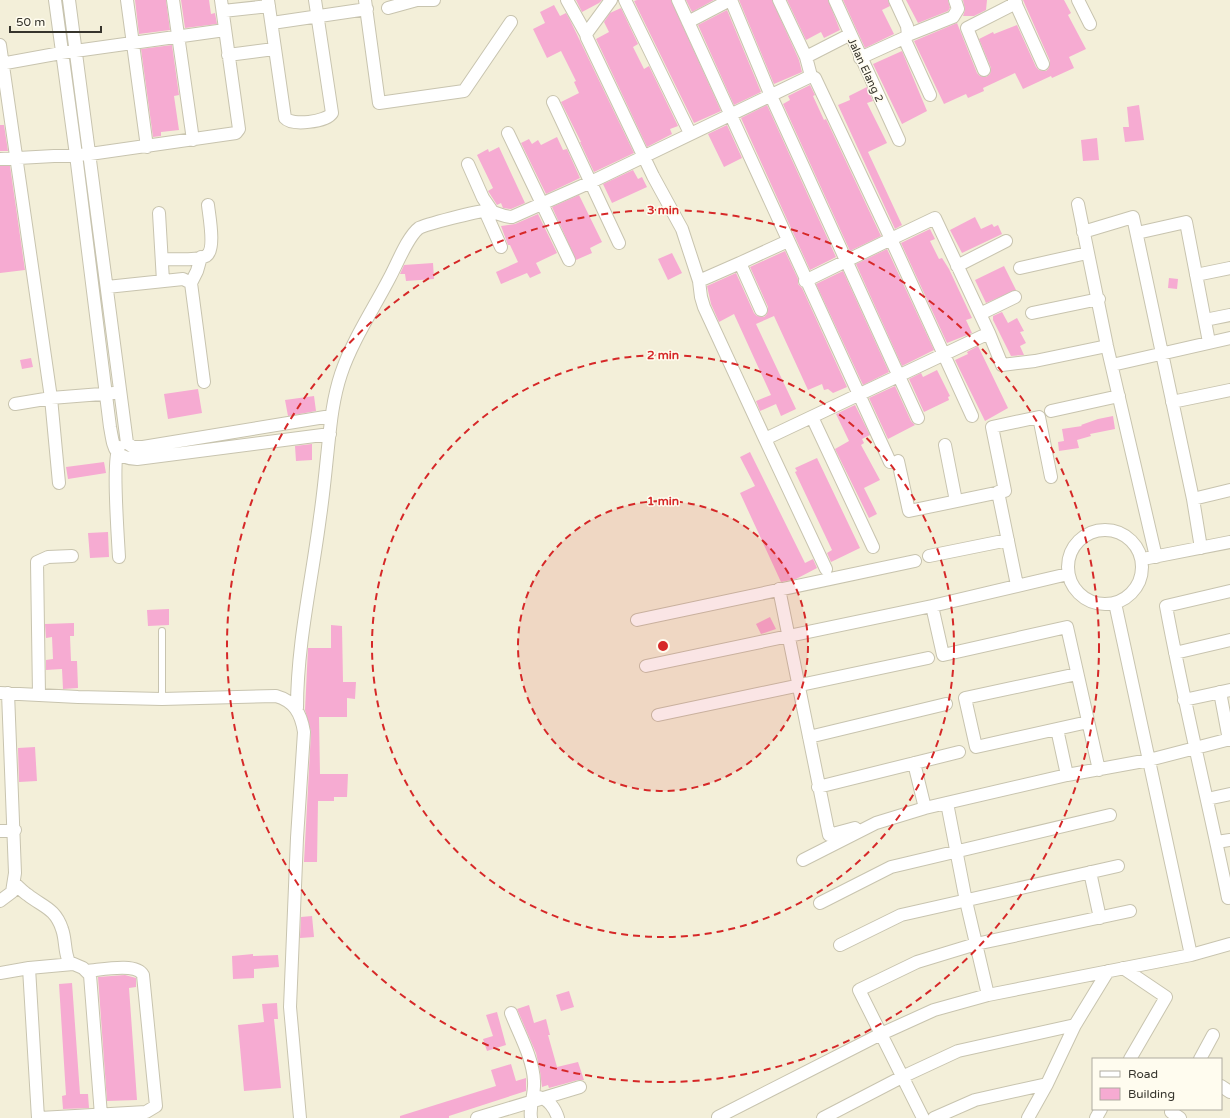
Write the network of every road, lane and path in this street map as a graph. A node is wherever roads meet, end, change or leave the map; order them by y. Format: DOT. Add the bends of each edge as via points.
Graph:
graph roads {
  1 [pos="55,0"];
  2 [pos="68,0"];
  3 [pos="127,0"];
  4 [pos="173,0"];
  5 [pos="315,0"];
  6 [pos="417,0"];
  7 [pos="434,0"];
  8 [pos="567,0"];
  9 [pos="611,0"];
  10 [pos="625,0"];
  11 [pos="678,0"];
  12 [pos="730,0"];
  13 [pos="778,0"];
  14 [pos="834,0"];
  15 [pos="895,0"];
  16 [pos="955,0"];
  17 [pos="1078,0"];
  18 [pos="1015,2"];
  19 [pos="268,3"];
  20 [pos="366,4"];
  21 [pos="222,6"];
  22 [pos="388,8"];
  23 [pos="318,17"];
  24 [pos="511,22"];
  25 [pos="688,22"];
  26 [pos="272,23"];
  27 [pos="1090,24"];
  28 [pos="225,30"];
  29 [pos="586,34"];
  30 [pos="850,35"];
  31 [pos="178,37"];
  32 [pos="906,37"];
  33 [pos="0,44"];
  34 [pos="132,44"];
  35 [pos="274,49"];
  36 [pos="76,52"];
  37 [pos="61,53"];
  38 [pos="228,55"];
  39 [pos="806,57"];
  40 [pos="860,58"];
  41 [pos="1,64"];
  42 [pos="1043,64"];
  43 [pos="984,70"];
  44 [pos="811,76"];
  45 [pos="930,95"];
  46 [pos="771,96"];
  47 [pos="553,102"];
  48 [pos="5,110"];
  49 [pos="729,116"];
  50 [pos="508,133"];
  51 [pos="690,133"];
  52 [pos="193,140"];
  53 [pos="899,140"];
  54 [pos="146,147"];
  55 [pos="90,154"];
  56 [pos="76,155"];
  57 [pos="643,156"];
  58 [pos="17,157"];
  59 [pos="0,159"];
  60 [pos="468,164"];
  61 [pos="591,182"];
  62 [pos="542,204"];
  63 [pos="1078,204"];
  64 [pos="208,205"];
  65 [pos="488,211"];
  66 [pos="159,213"];
  67 [pos="1083,232"];
  68 [pos="1137,233"];
  69 [pos="891,239"];
  70 [pos="788,241"];
  71 [pos="1006,241"];
  72 [pos="619,243"];
  73 [pos="501,247"];
  74 [pos="1087,253"];
  75 [pos="201,257"];
  76 [pos="162,259"];
  77 [pos="569,260"];
  78 [pos="846,262"];
  79 [pos="740,264"];
  80 [pos="957,266"];
  81 [pos="1020,268"];
  82 [pos="1230,268"];
  83 [pos="1196,275"];
  84 [pos="163,281"];
  85 [pos="699,281"];
  86 [pos="805,282"];
  87 [pos="191,283"];
  88 [pos="108,287"];
  89 [pos="1015,297"];
  90 [pos="1099,299"];
  91 [pos="761,310"];
  92 [pos="1032,313"];
  93 [pos="980,314"];
  94 [pos="1230,315"];
  95 [pos="1205,320"];
  96 [pos="989,333"];
  97 [pos="1230,338"];
  98 [pos="1210,342"];
  99 [pos="1107,346"];
  100 [pos="1162,353"];
  101 [pos="943,355"];
  102 [pos="1112,365"];
  103 [pos="898,376"];
  104 [pos="204,382"];
  105 [pos="1230,390"];
  106 [pos="121,392"];
  107 [pos="105,394"];
  108 [pos="858,395"];
  109 [pos="1119,396"];
  110 [pos="51,398"];
  111 [pos="1172,402"];
  112 [pos="15,404"];
  113 [pos="1051,411"];
  114 [pos="331,416"];
  115 [pos="972,416"];
  116 [pos="812,417"];
  117 [pos="918,418"];
  118 [pos="330,434"];
  119 [pos="195,438"];
  120 [pos="764,439"];
  121 [pos="127,443"];
  122 [pos="945,445"];
  123 [pos="116,450"];
  124 [pos="195,451"];
  125 [pos="1051,477"];
  126 [pos="58,483"];
  127 [pos="1230,490"];
  128 [pos="998,492"];
  129 [pos="1193,499"];
  130 [pos="956,501"];
  131 [pos="1008,540"];
  132 [pos="1230,542"];
  133 [pos="873,547"];
  134 [pos="1201,548"];
  135 [pos="72,556"];
  136 [pos="929,556"];
  137 [pos="119,557"];
  138 [pos="1156,557"];
  139 [pos="1141,558"];
  140 [pos="915,561"];
  141 [pos="826,569"];
  142 [pos="1068,574"];
  143 [pos="1018,585"];
  144 [pos="778,590"];
  145 [pos="1230,591"];
  146 [pos="1115,603"];
  147 [pos="932,606"];
  148 [pos="637,620"];
  149 [pos="162,631"];
  150 [pos="788,636"];
  151 [pos="1230,640"];
  152 [pos="1174,653"];
  153 [pos="928,658"];
  154 [pos="646,666"];
  155 [pos="1077,674"];
  156 [pos="798,685"];
  157 [pos="1225,691"];
  158 [pos="4,693"];
  159 [pos="39,695"];
  160 [pos="162,699"];
  161 [pos="1184,700"];
  162 [pos="946,704"];
  163 [pos="297,708"];
  164 [pos="658,715"];
  165 [pos="1088,722"];
  166 [pos="1057,729"];
  167 [pos="809,738"];
  168 [pos="1230,739"];
  169 [pos="1197,748"];
  170 [pos="958,752"];
  171 [pos="1150,760"];
  172 [pos="914,763"];
  173 [pos="1099,770"];
  174 [pos="1067,775"];
  175 [pos="818,787"];
  176 [pos="1230,794"];
  177 [pos="1207,799"];
  178 [pos="947,803"];
  179 [pos="925,808"];
  180 [pos="1110,816"];
  181 [pos="876,823"];
  182 [pos="15,830"];
  183 [pos="0,831"];
  184 [pos="1230,840"];
  185 [pos="1217,842"];
  186 [pos="955,852"];
  187 [pos="803,860"];
  188 [pos="1118,866"];
  189 [pos="1090,872"];
  190 [pos="14,883"];
  191 [pos="1230,897"];
  192 [pos="0,901"];
  193 [pos="966,901"];
  194 [pos="820,903"];
  195 [pos="1130,911"];
  196 [pos="1100,918"];
  197 [pos="976,944"];
  198 [pos="1230,944"];
  199 [pos="840,945"];
  200 [pos="1191,955"];
  201 [pos="72,964"];
  202 [pos="29,968"];
  203 [pos="1123,968"];
  204 [pos="87,971"];
  205 [pos="1108,971"];
  206 [pos="0,973"];
  207 [pos="988,994"];
  208 [pos="511,1014"];
  209 [pos="1075,1025"];
  210 [pos="881,1034"];
  211 [pos="1214,1035"];
  212 [pos="1131,1058"];
  213 [pos="1201,1058"];
  214 [pos="902,1077"];
  215 [pos="1047,1084"];
  216 [pos="580,1087"];
  217 [pos="537,1099"];
  218 [pos="101,1115"];
  219 [pos="718,1117"];
  220 [pos="39,1118"];
  221 [pos="300,1118"];
  222 [pos="477,1118"];
  223 [pos="531,1118"];
  224 [pos="558,1118"];
  225 [pos="823,1118"];
  226 [pos="923,1118"];
  227 [pos="934,1118"];
  228 [pos="1028,1118"];
  1 -- 37 [label="street"];
  2 -- 36 [label="street"];
  3 -- 34 [label="street"];
  4 -- 31 [label="street"];
  5 -- 23 [label="street"];
  6 -- 7 [label="street"];
  6 -- 22 [label="street"];
  8 -- 29 [label="street"];
  9 -- 29 [label="street"];
  10 -- 51 [label="street"];
  11 -- 25 [label="street"];
  12 -- 25 [label="street"];
  12 -- 46 [label="street"];
  13 -- 39 [label="street"];
  14 -- 30 [label="street, Jalan Elang 2"];
  15 -- 32 [label="street" via="907,26"];
  16 -- 32 [label="street" via="958,9 956,15"];
  17 -- 27 [label="street"];
  18 -- 42 [label="street"];
  18 -- 43 [label="street" via="966,28"];
  19 -- 21 [label="street"];
  19 -- 26 [label="street"];
  20 -- 23 [label="street"];
  20 -- 24 [label="street" via="379,103 464,91"];
  21 -- 28 [label="street"];
  23 -- 26 [label="street"];
  23 -- 35 [label="street" via="332,113 329,118 288,122 285,118"];
  25 -- 49 [label="street"];
  26 -- 35 [label="street"];
  28 -- 31 [label="street"];
  28 -- 38 [label="street"];
  29 -- 57 [label="street"];
  30 -- 39 [label="street"];
  30 -- 40 [label="street, Jalan Elang 2"];
  31 -- 34 [label="street"];
  31 -- 52 [label="street"];
  32 -- 40 [label="street"];
  32 -- 45 [label="street"];
  33 -- 41 [label="street"];
  34 -- 36 [label="street"];
  34 -- 54 [label="street"];
  35 -- 38 [label="street"];
  36 -- 37 [label="street"];
  36 -- 55 [label="street"];
  37 -- 41 [label="street"];
  37 -- 56 [label="street"];
  38 -- 52 [label="street" via="239,129 233,134"];
  39 -- 44 [label="street"];
  40 -- 53 [label="street, Jalan Elang 2"];
  41 -- 48 [label="street"];
  44 -- 46 [label="street"];
  44 -- 69 [label="street" via="815,78 832,112"];
  46 -- 49 [label="street"];
  46 -- 78 [label="street"];
  47 -- 61 [label="street"];
  48 -- 58 [label="street"];
  49 -- 51 [label="street"];
  49 -- 70 [label="street"];
  50 -- 62 [label="street"];
  51 -- 57 [label="street"];
  52 -- 54 [label="street"];
  54 -- 55 [label="street"];
  55 -- 56 [label="street"];
  55 -- 88 [label="street"];
  56 -- 58 [label="street"];
  56 -- 107 [label="street"];
  57 -- 61 [label="street"];
  57 -- 85 [label="street" via="682,229"];
  58 -- 59 [label="street"];
  58 -- 110 [label="street"];
  60 -- 65 [label="street"];
  61 -- 62 [label="street"];
  61 -- 72 [label="street"];
  62 -- 65 [label="street" via="506,218"];
  62 -- 77 [label="street"];
  63 -- 67 [label="street"];
  64 -- 75 [label="street" via="212,245 210,252"];
  65 -- 73 [label="street"];
  65 -- 114 [label="street" via="477,211 463,217 427,224 414,233 349,356 338,383"];
  66 -- 76 [label="street"];
  67 -- 68 [label="street" via="1133,217"];
  67 -- 74 [label="street"];
  68 -- 83 [label="street" via="1186,222"];
  68 -- 100 [label="street"];
  69 -- 78 [label="street"];
  69 -- 80 [label="street" via="935,218"];
  69 -- 101 [label="street"];
  70 -- 79 [label="street"];
  70 -- 86 [label="street"];
  71 -- 80 [label="street"];
  74 -- 81 [label="street"];
  74 -- 90 [label="street"];
  75 -- 76 [label="street"];
  75 -- 87 [label="street"];
  76 -- 84 [label="street"];
  78 -- 86 [label="street"];
  78 -- 103 [label="street"];
  79 -- 85 [label="street"];
  79 -- 91 [label="street"];
  80 -- 93 [label="street"];
  82 -- 83 [label="street"];
  83 -- 95 [label="street"];
  84 -- 87 [label="street" via="183,279"];
  84 -- 88 [label="street"];
  85 -- 120 [label="street" via="704,307"];
  86 -- 108 [label="street"];
  87 -- 104 [label="street"];
  88 -- 106 [label="street"];
  89 -- 93 [label="street"];
  90 -- 92 [label="street"];
  90 -- 99 [label="street"];
  93 -- 96 [label="street"];
  94 -- 95 [label="street"];
  95 -- 98 [label="street"];
  96 -- 99 [label="street" via="1002,365"];
  96 -- 101 [label="street"];
  97 -- 98 [label="street"];
  98 -- 100 [label="street"];
  99 -- 102 [label="street"];
  100 -- 102 [label="street"];
  100 -- 111 [label="street"];
  101 -- 103 [label="street"];
  101 -- 115 [label="street"];
  102 -- 109 [label="street"];
  103 -- 108 [label="street"];
  103 -- 117 [label="street"];
  105 -- 111 [label="street"];
  106 -- 107 [label="street"];
  106 -- 121 [label="street"];
  107 -- 110 [label="street"];
  107 -- 123 [label="street" via="112,442"];
  108 -- 116 [label="street"];
  108 -- 130 [label="street" via="894,462 909,511"];
  109 -- 113 [label="street"];
  109 -- 138 [label="street"];
  110 -- 112 [label="street"];
  110 -- 126 [label="street"];
  111 -- 129 [label="street"];
  114 -- 118 [label="street"];
  114 -- 119 [label="street"];
  116 -- 120 [label="street"];
  116 -- 133 [label="street"];
  118 -- 124 [label="street"];
  118 -- 163 [label="street" via="297,680"];
  119 -- 121 [label="street" via="143,447 133,447"];
  119 -- 124 [label="street"];
  120 -- 141 [label="street"];
  121 -- 123 [label="street"];
  122 -- 130 [label="street"];
  123 -- 124 [label="street" via="124,458 137,459"];
  123 -- 137 [label="street"];
  125 -- 128 [label="street" via="1039,417 992,427 1004,491"];
  127 -- 129 [label="street"];
  128 -- 130 [label="street"];
  128 -- 131 [label="street"];
  129 -- 134 [label="street"];
  131 -- 136 [label="street"];
  131 -- 143 [label="street"];
  132 -- 134 [label="street"];
  134 -- 138 [label="street"];
  135 -- 159 [label="street" via="48,557 37,562"];
  138 -- 139 [label="street"];
  139 -- 142 [label="street" via="1126,536 1113,531 1099,531 1086,536 1076,545 1070,557"];
  139 -- 146 [label="street" via="1142,572 1137,586 1128,596"];
  140 -- 144 [label="street"];
  142 -- 143 [label="street"];
  142 -- 146 [label="street" via="1076,590 1084,598 1099,604"];
  143 -- 147 [label="street"];
  144 -- 148 [label="street"];
  144 -- 150 [label="street"];
  145 -- 152 [label="street" via="1166,606"];
  146 -- 171 [label="street"];
  147 -- 150 [label="street"];
  147 -- 155 [label="street" via="943,656 1067,627"];
  149 -- 160 [label="lane"];
  150 -- 154 [label="street"];
  150 -- 156 [label="street"];
  151 -- 152 [label="street"];
  152 -- 161 [label="street"];
  153 -- 156 [label="street"];
  155 -- 165 [label="street"];
  155 -- 166 [label="street" via="966,698 976,747"];
  156 -- 164 [label="street"];
  156 -- 167 [label="street"];
  157 -- 161 [label="street"];
  157 -- 168 [label="street"];
  158 -- 159 [label="street"];
  158 -- 182 [label="street"];
  159 -- 160 [label="street"];
  160 -- 163 [label="street" via="276,696 284,698"];
  161 -- 169 [label="street"];
  162 -- 167 [label="street"];
  163 -- 221 [label="street" via="304,732 290,1007"];
  165 -- 166 [label="street"];
  165 -- 173 [label="street"];
  166 -- 174 [label="street"];
  167 -- 175 [label="street"];
  168 -- 169 [label="street"];
  169 -- 171 [label="street"];
  169 -- 177 [label="street"];
  170 -- 172 [label="street"];
  171 -- 173 [label="street"];
  171 -- 200 [label="street"];
  172 -- 175 [label="street"];
  172 -- 179 [label="street"];
  173 -- 174 [label="street"];
  174 -- 178 [label="street"];
  175 -- 181 [label="street" via="829,835"];
  176 -- 177 [label="street"];
  177 -- 185 [label="street"];
  178 -- 179 [label="street"];
  178 -- 186 [label="street"];
  179 -- 181 [label="street"];
  180 -- 186 [label="street"];
  181 -- 187 [label="street"];
  182 -- 183 [label="street"];
  182 -- 190 [label="street"];
  184 -- 185 [label="street"];
  185 -- 191 [label="street" via="1228,898"];
  186 -- 193 [label="street"];
  186 -- 194 [label="street" via="891,867"];
  188 -- 189 [label="street"];
  189 -- 193 [label="street"];
  189 -- 196 [label="street"];
  190 -- 192 [label="street" via="12,892"];
  190 -- 201 [label="street" via="29,896 47,906 56,916 63,929 67,956"];
  193 -- 197 [label="street"];
  193 -- 199 [label="street" via="902,915"];
  195 -- 196 [label="street"];
  196 -- 197 [label="street"];
  197 -- 207 [label="street"];
  197 -- 210 [label="street" via="917,962 859,990"];
  198 -- 200 [label="street"];
  200 -- 203 [label="street"];
  201 -- 202 [label="street"];
  201 -- 204 [label="street"];
  202 -- 206 [label="street"];
  202 -- 220 [label="street"];
  203 -- 205 [label="street"];
  203 -- 212 [label="street" via="1166,997"];
  204 -- 218 [label="street" via="91,983"];
  204 -- 218 [label="street" via="131,967 138,969 143,975 157,1103 154,1109 146,1112"];
  205 -- 207 [label="street"];
  205 -- 209 [label="street"];
  207 -- 210 [label="street" via="934,1010"];
  208 -- 217 [label="street" via="530,1063"];
  209 -- 214 [label="street" via="958,1051"];
  209 -- 215 [label="street"];
  210 -- 214 [label="street"];
  210 -- 219 [label="street"];
  211 -- 213 [label="street"];
  214 -- 225 [label="street"];
  214 -- 226 [label="street"];
  215 -- 227 [label="street" via="975,1100"];
  215 -- 228 [label="street"];
  216 -- 217 [label="street"];
  217 -- 222 [label="street"];
  217 -- 223 [label="street" via="529,1108"];
  217 -- 224 [label="street" via="556,1111"];
  218 -- 220 [label="street"];
}
